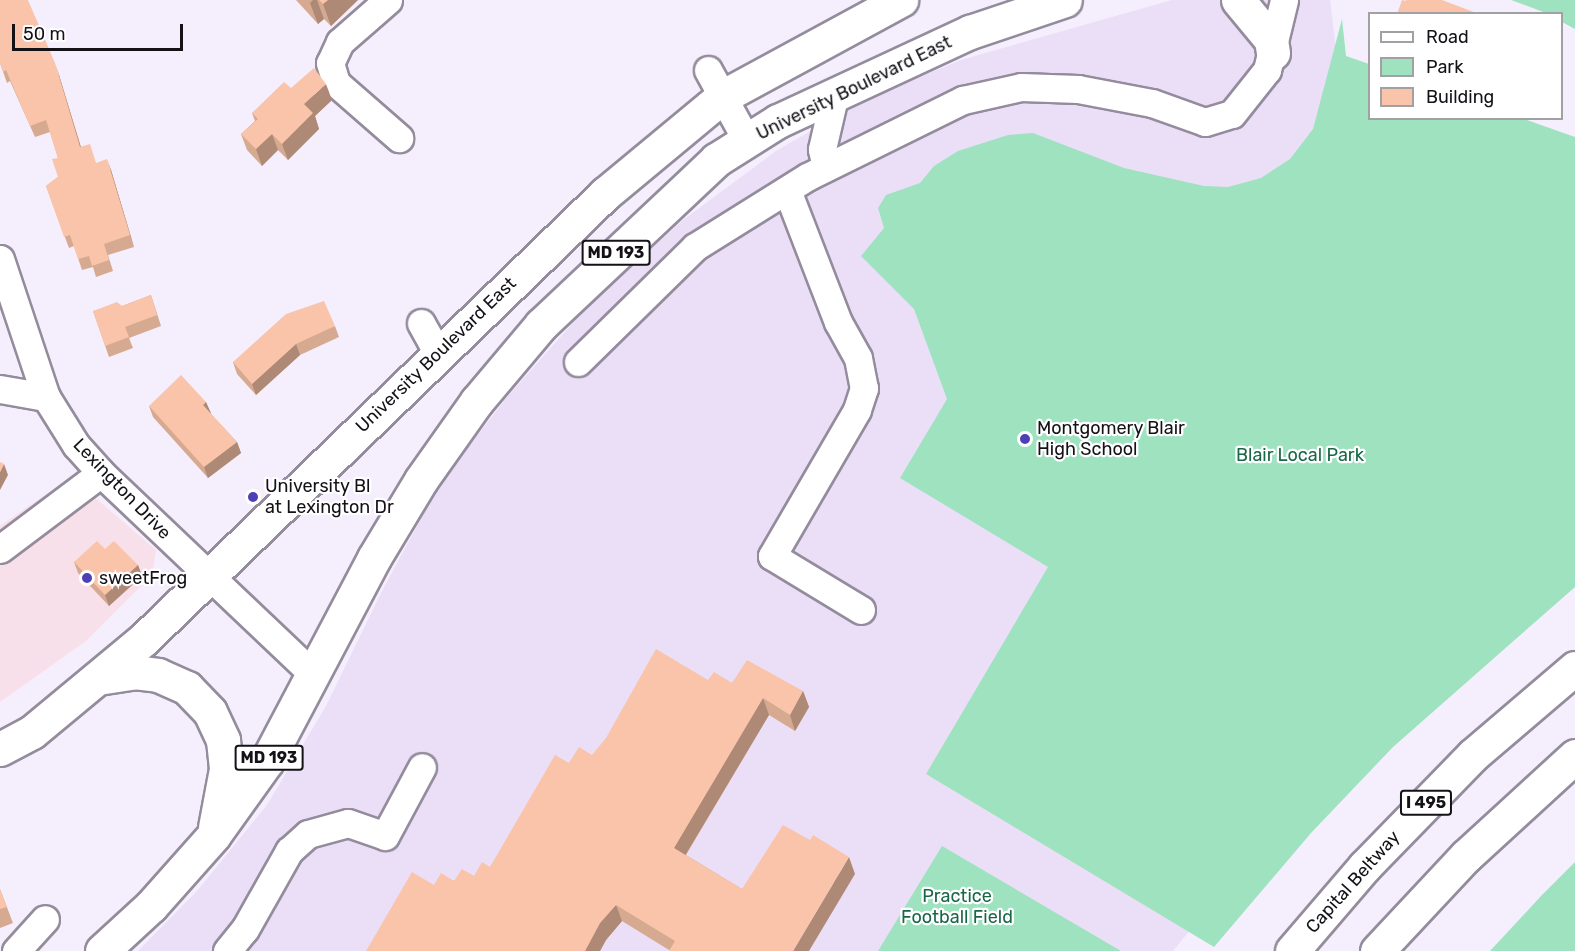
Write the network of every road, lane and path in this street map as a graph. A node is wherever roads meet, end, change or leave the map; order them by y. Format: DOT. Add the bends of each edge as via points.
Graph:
graph roads {
  1 [pos="388,0"];
  2 [pos="901,0"];
  3 [pos="1065,0"];
  4 [pos="1238,0"];
  5 [pos="1284,0"];
  6 [pos="1273,53"];
  7 [pos="715,83"];
  8 [pos="834,97"];
  9 [pos="399,138"];
  10 [pos="747,141"];
  11 [pos="826,167"];
  12 [pos="788,190"];
  13 [pos="0,259"];
  14 [pos="421,323"];
  15 [pos="437,352"];
  16 [pos="578,362"];
  17 [pos="0,389"];
  18 [pos="46,397"];
  19 [pos="101,473"];
  20 [pos="0,549"];
  21 [pos="209,575"];
  22 [pos="861,610"];
  23 [pos="1575,668"];
  24 [pos="313,674"];
  25 [pos="99,678"];
  26 [pos="0,749"];
  27 [pos="1575,756"];
  28 [pos="422,766"];
  29 [pos="214,835"];
  30 [pos="45,919"];
  31 [pos="107,950"];
  32 [pos="16,951"];
  33 [pos="227,951"];
  34 [pos="1292,951"];
  35 [pos="1377,951"];
  1 -- 9 [label="street" via="340,42 330,63 336,83"];
  2 -- 7 [label="main road, University Boulevard East / MD 193"];
  3 -- 8 [label="main road, University Boulevard East / MD 193" via="970,32"];
  4 -- 6 [label="main road" via="1271,40"];
  5 -- 6 [label="street"];
  6 -- 11 [label="street" via="1267,70 1232,114 1204,122 1127,98 1078,89 1021,87 963,100"];
  7 -- 10 [label="street"];
  7 -- 15 [label="main road, University Boulevard East / MD 193" via="605,194"];
  8 -- 10 [label="main road, University Boulevard East / MD 193" via="778,121"];
  8 -- 11 [label="street" via="822,148"];
  10 -- 24 [label="main road, University Boulevard East / MD 193" via="716,160 541,325 477,401 421,480"];
  11 -- 12 [label="street"];
  12 -- 16 [label="street" via="695,248"];
  12 -- 22 [label="street" via="838,322 858,358 864,388 857,410 772,556"];
  13 -- 18 [label="street, Lexington Drive"];
  14 -- 15 [label="street"];
  15 -- 21 [label="main road, University Boulevard East / MD 193"];
  17 -- 18 [label="street"];
  18 -- 19 [label="street, Lexington Drive" via="61,424"];
  19 -- 20 [label="street"];
  19 -- 21 [label="street, Lexington Drive"];
  21 -- 24 [label="street, Lexington Drive"];
  21 -- 25 [label="main road, University Boulevard East / MD 193"];
  23 -- 34 [label="main road, Capital Beltway / I 495" via="1473,755 1364,867"];
  24 -- 29 [label="main road, University Boulevard East / MD 193" via="267,760"];
  25 -- 26 [label="main road, University Boulevard East / MD 193" via="32,732"];
  25 -- 29 [label="main road" via="135,672 158,675 187,688 210,712 223,740 226,769"];
  27 -- 35 [label="main road" via="1467,856"];
  28 -- 33 [label="street" via="385,836 348,822 308,834 289,851 245,929"];
  29 -- 31 [label="main road, University Boulevard East / MD 193"];
  30 -- 32 [label="street"];
}
